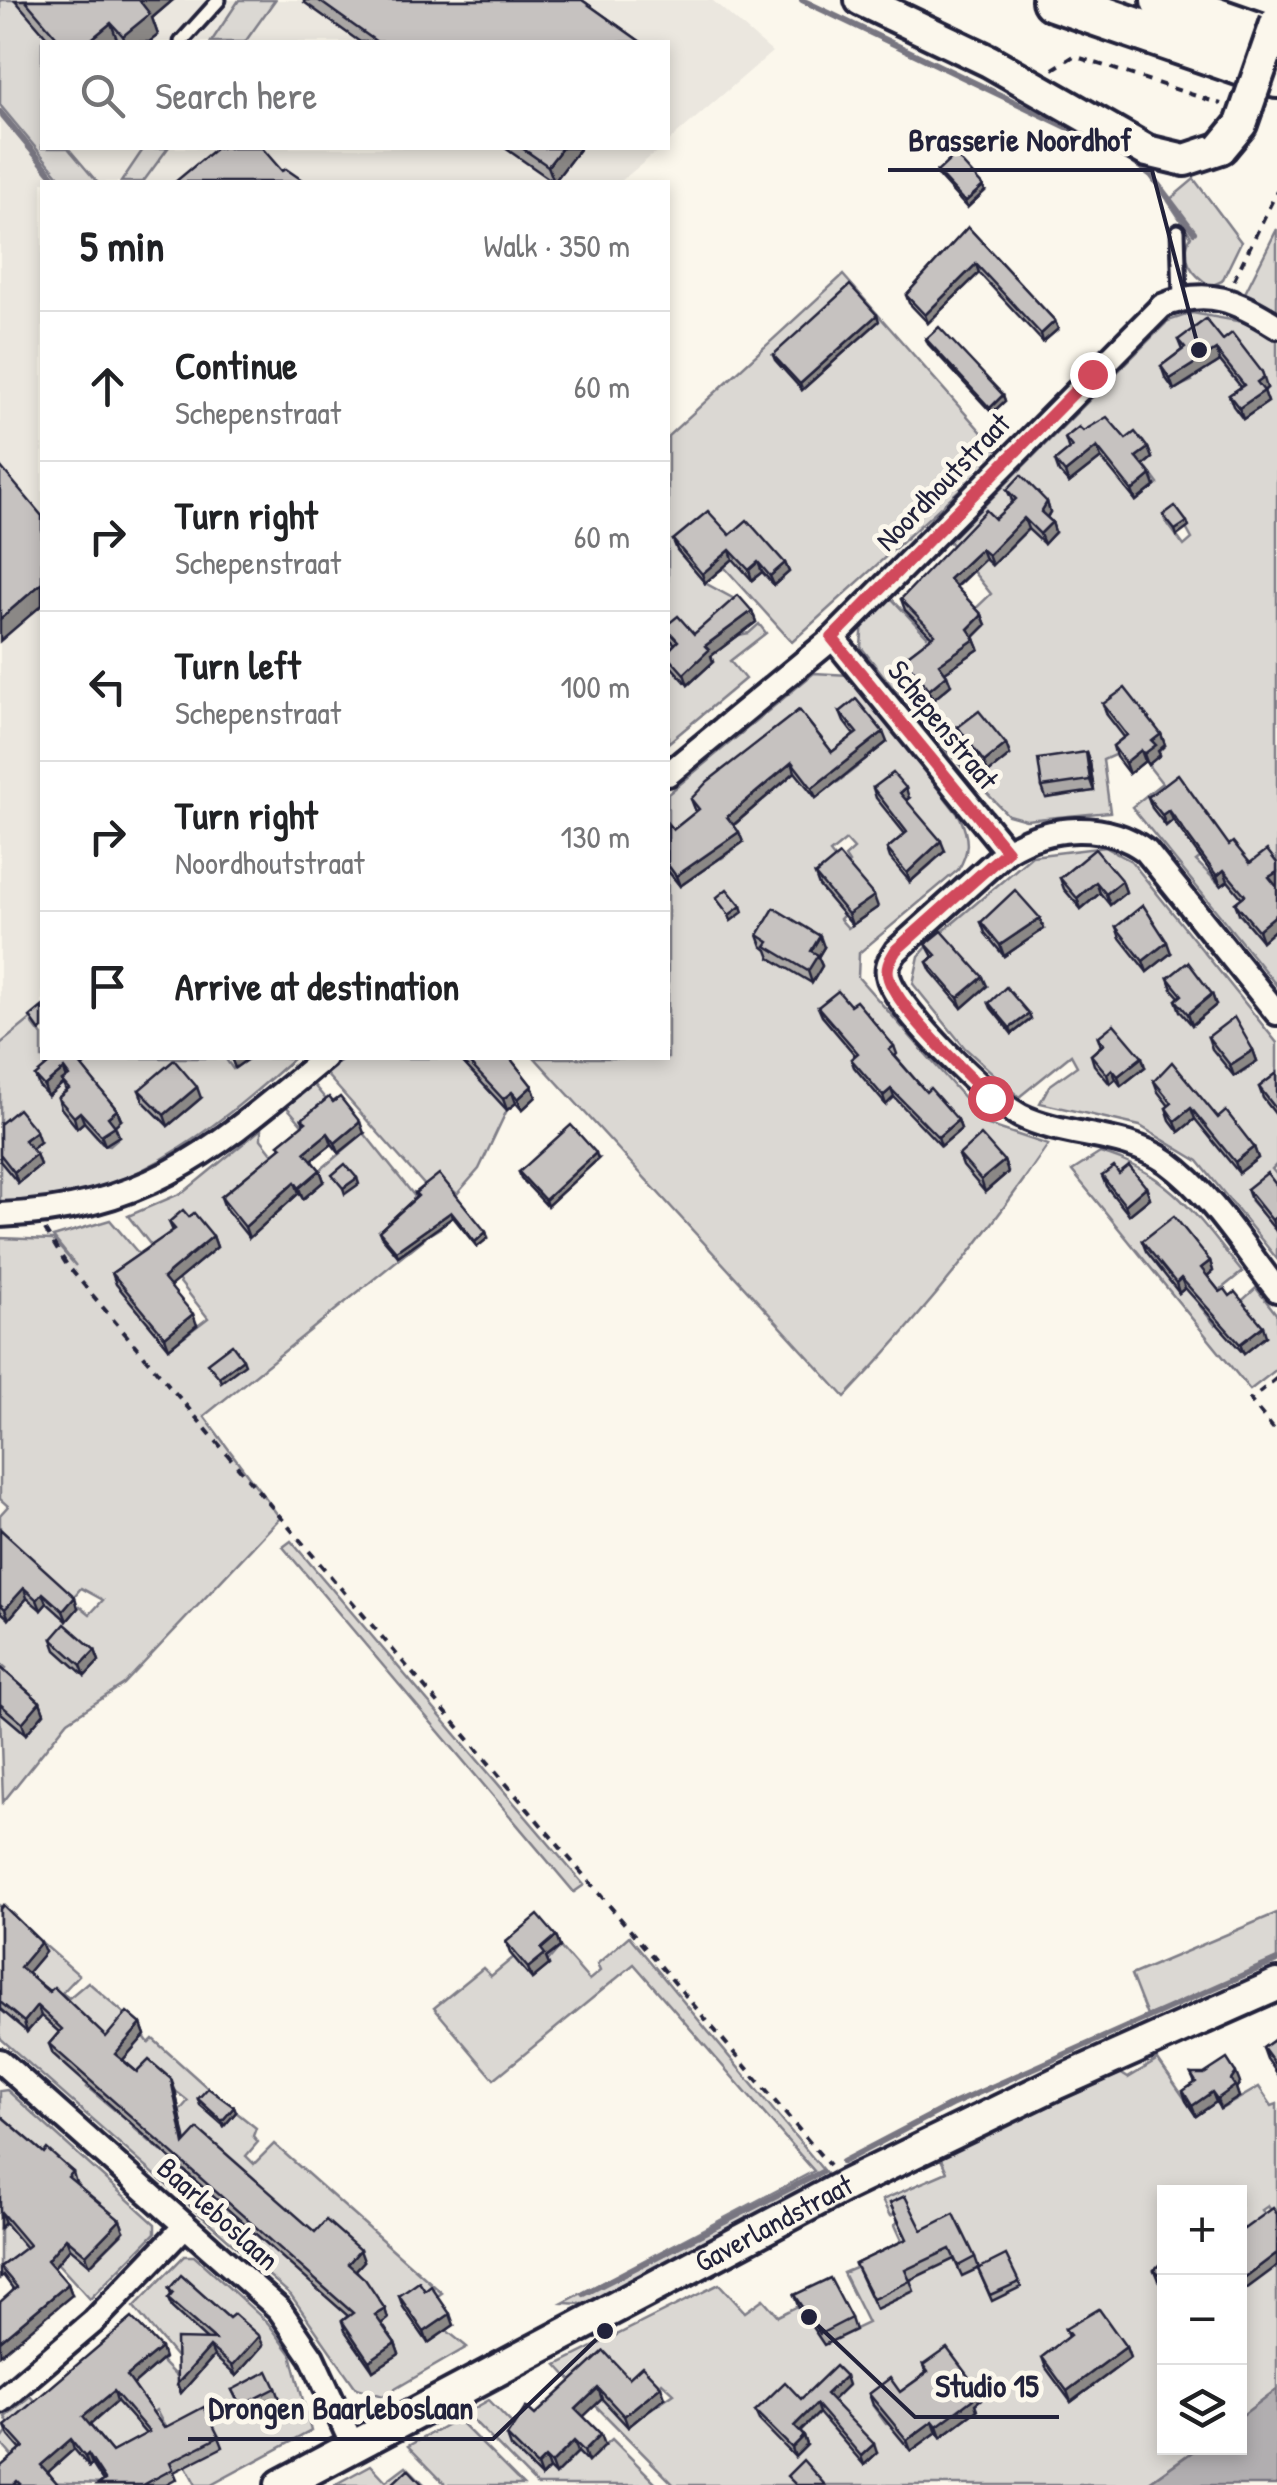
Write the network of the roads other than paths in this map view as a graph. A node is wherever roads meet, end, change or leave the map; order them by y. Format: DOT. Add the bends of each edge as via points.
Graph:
graph roads {
  1 [pos="219,0"];
  2 [pos="861,0"];
  3 [pos="1053,0"];
  4 [pos="1162,0"];
  5 [pos="1277,21"];
  6 [pos="183,40"];
  7 [pos="1277,40"];
  8 [pos="1277,77"];
  9 [pos="1178,231"];
  10 [pos="1180,298"];
  11 [pos="1277,326"];
  12 [pos="832,638"];
  13 [pos="670,772"];
  14 [pos="1007,851"];
  15 [pos="1277,1013"];
  16 [pos="322,1060"];
  17 [pos="0,1215"];
  18 [pos="1277,1290"];
  19 [pos="1277,1986"];
  20 [pos="0,2061"];
  21 [pos="185,2226"];
  22 [pos="0,2400"];
  23 [pos="353,2446"];
  24 [pos="281,2485"];
  1 -- 6 [label="lane"];
  2 -- 5 [label="main road, bridge" via="990,61 1147,151 1185,160 1222,148 1241,124"];
  3 -- 8 [label="highway"];
  4 -- 7 [label="highway"];
  9 -- 10 [label="lane"];
  10 -- 11 [label="street" via="1226,298"];
  10 -- 12 [label="street, Noordhoutstraat" via="1144,321"];
  12 -- 13 [label="street, Noordhoutstraat"];
  12 -- 14 [label="street, Schepenstraat"];
  14 -- 15 [label="street" via="1028,838 1098,829 1123,834 1146,851"];
  14 -- 18 [label="street" via="896,950 887,965 889,980 990,1098 1024,1118 1130,1144 1165,1161 1196,1187"];
  16 -- 17 [label="street" via="210,1152 111,1201"];
  19 -- 23 [label="main road, Gaverlandstraat" via="846,2184"];
  20 -- 21 [label="street, Baarleboslaan"];
  21 -- 22 [label="street" via="93,2322"];
  21 -- 23 [label="street, Baarleboslaan" via="279,2308 312,2358"];
  23 -- 24 [label="main road, Gaverlandstraat"];
}
